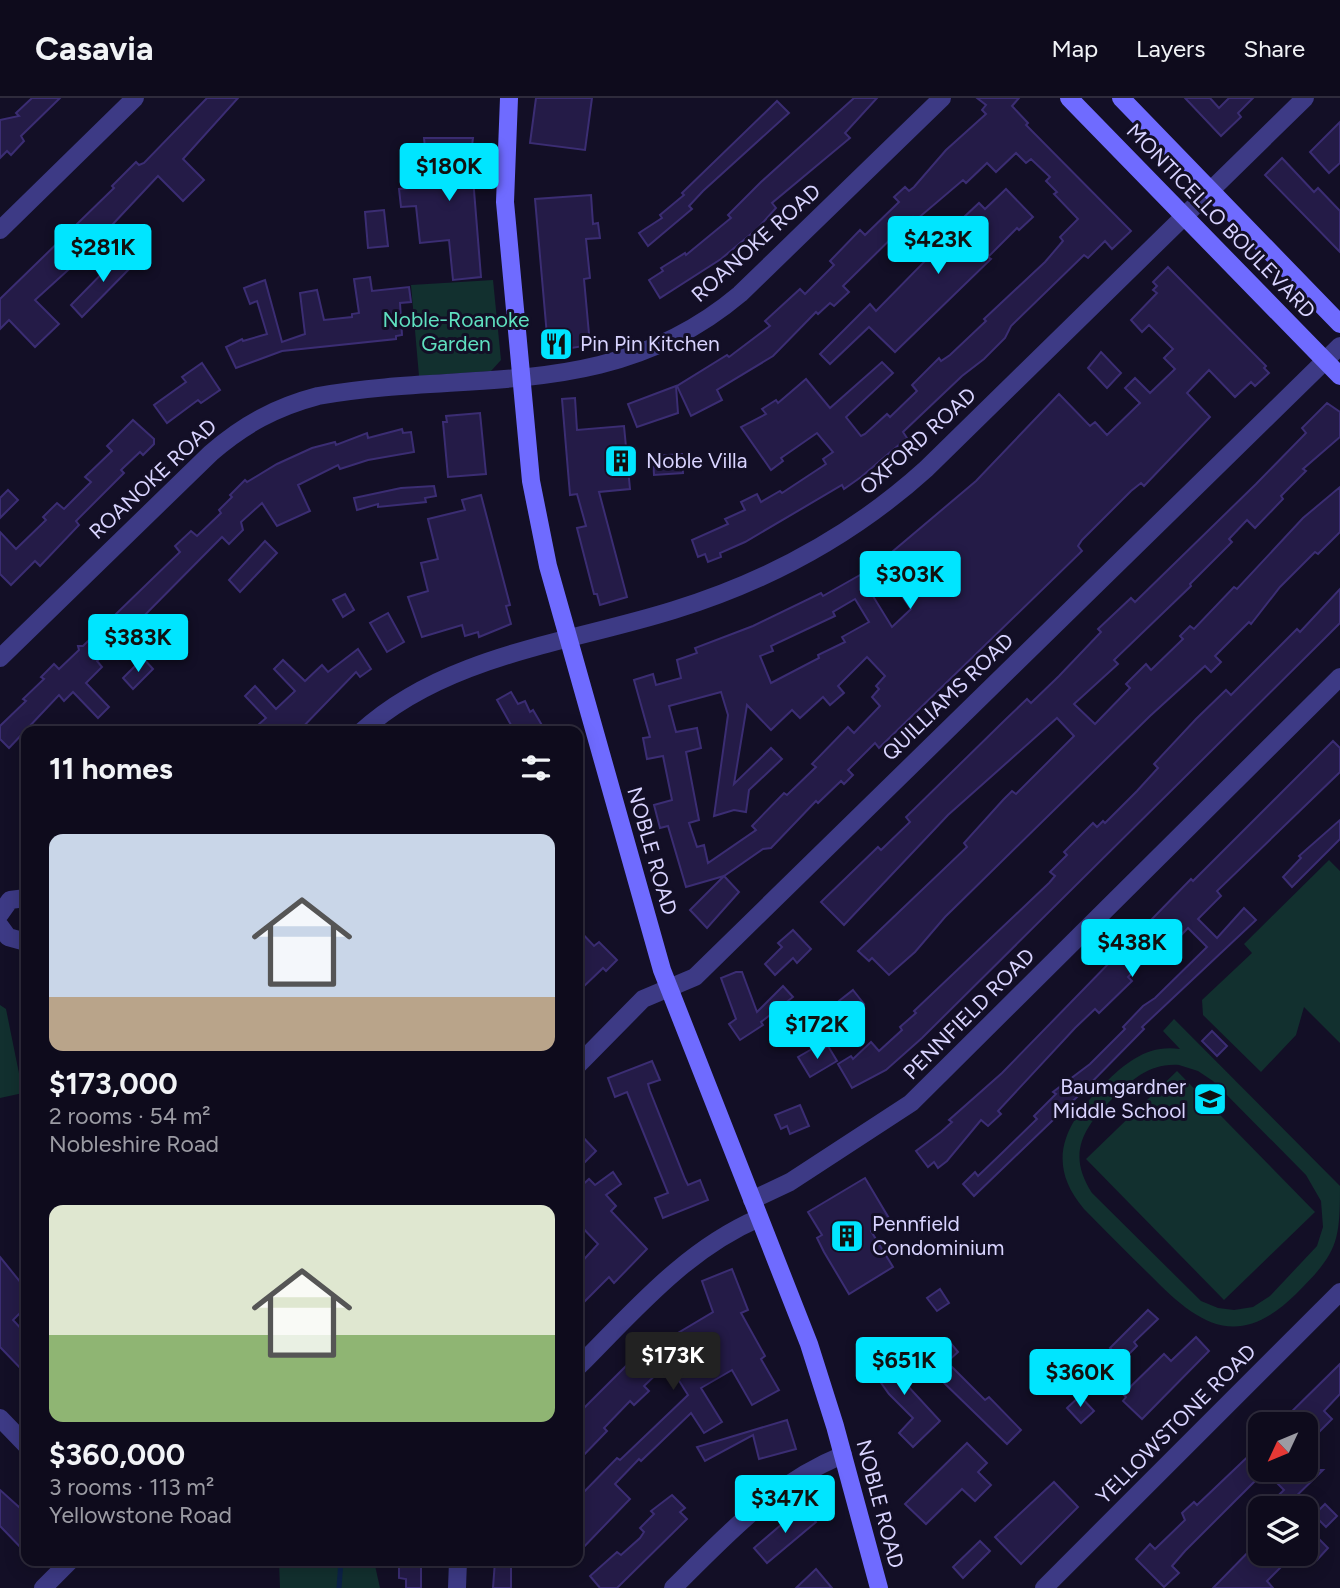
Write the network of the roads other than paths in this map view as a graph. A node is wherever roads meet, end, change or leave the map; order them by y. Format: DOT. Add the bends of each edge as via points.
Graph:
graph roads {
  1 [pos="135,98"];
  2 [pos="509,98"];
  3 [pos="942,98"];
  4 [pos="1069,98"];
  5 [pos="1121,98"];
  6 [pos="1305,98"];
  7 [pos="1210,190"];
  8 [pos="1184,216"];
  9 [pos="0,230"];
  10 [pos="1340,324"];
  11 [pos="1340,346"];
  12 [pos="1325,361"];
  13 [pos="1340,376"];
  14 [pos="521,377"];
  15 [pos="569,640"];
  16 [pos="0,658"];
  17 [pos="1340,677"];
  18 [pos="368,726"];
  19 [pos="21,899"];
  20 [pos="0,914"];
  21 [pos="0,926"];
  22 [pos="21,941"];
  23 [pos="669,989"];
  24 [pos="583,1060"];
  25 [pos="752,1200"];
  26 [pos="759,1218"];
  27 [pos="1338,1297"];
  28 [pos="583,1362"];
  29 [pos="0,1418"];
  30 [pos="21,1440"];
  31 [pos="843,1455"];
  32 [pos="65,1566"];
  33 [pos="457,1566"];
  34 [pos="43,1588"];
  35 [pos="457,1588"];
  36 [pos="673,1588"];
  37 [pos="879,1588"];
  38 [pos="1044,1588"];
  1 -- 9 [label="street"];
  2 -- 14 [label="main road, NOBLE ROAD" via="505,202"];
  3 -- 14 [label="street, ROANOKE ROAD" via="710,318 625,360"];
  4 -- 8 [label="main road, MONTICELLO BOULEVARD"];
  5 -- 7 [label="main road, MONTICELLO BOULEVARD"];
  6 -- 7 [label="street, OXFORD ROAD"];
  7 -- 8 [label="street, OXFORD ROAD"];
  7 -- 10 [label="main road, MONTICELLO BOULEVARD"];
  8 -- 12 [label="main road, MONTICELLO BOULEVARD"];
  8 -- 15 [label="street, OXFORD ROAD" via="926,469 858,524 738,588"];
  11 -- 12 [label="street, QUILLIAMS ROAD"];
  12 -- 13 [label="main road, MONTICELLO BOULEVARD"];
  12 -- 23 [label="street, QUILLIAMS ROAD" via="695,977"];
  14 -- 15 [label="main road, NOBLE ROAD" via="536,513"];
  14 -- 16 [label="street, ROANOKE ROAD" via="332,394 260,417 211,453"];
  15 -- 18 [label="street, OXFORD ROAD" via="432,683"];
  15 -- 23 [label="main road, NOBLE ROAD"];
  17 -- 25 [label="street, PENNFIELD ROAD" via="909,1105 790,1182"];
  19 -- 20 [label="street" via="10,900"];
  21 -- 22 [label="street" via="8,937"];
  23 -- 24 [label="street, QUILLIAMS ROAD" via="643,999"];
  23 -- 25 [label="main road, NOBLE ROAD"];
  25 -- 26 [label="main road, NOBLE ROAD"];
  26 -- 28 [label="street" via="728,1232 682,1264"];
  26 -- 31 [label="main road, NOBLE ROAD" via="816,1366"];
  27 -- 38 [label="street, YELLOWSTONE ROAD"];
  29 -- 30 [label="street"];
  31 -- 36 [label="street" via="775,1492"];
  31 -- 37 [label="main road, NOBLE ROAD"];
  32 -- 34 [label="street"];
  33 -- 35 [label="street"];
}
